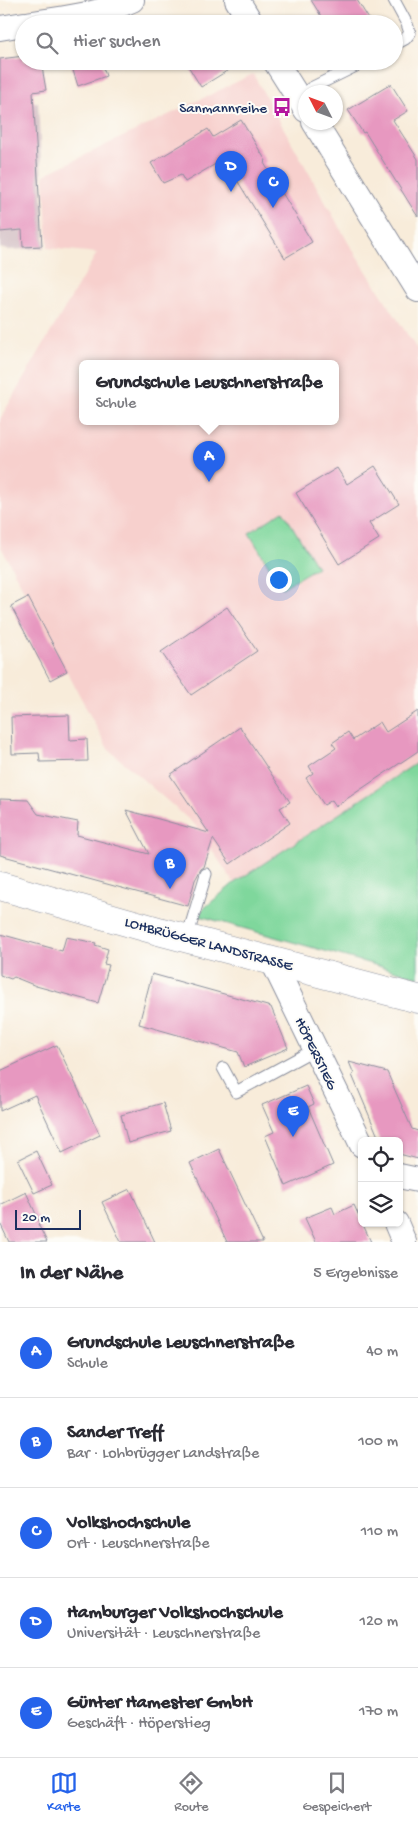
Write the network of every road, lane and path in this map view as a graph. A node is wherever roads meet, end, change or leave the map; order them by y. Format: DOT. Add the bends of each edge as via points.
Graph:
graph roads {
  1 [pos="132,0"];
  2 [pos="237,0"];
  3 [pos="394,0"];
  4 [pos="79,15"];
  5 [pos="246,15"];
  6 [pos="402,15"];
  7 [pos="403,17"];
  8 [pos="15,26"];
  9 [pos="0,28"];
  10 [pos="403,40"];
  11 [pos="282,70"];
  12 [pos="348,70"];
  13 [pos="317,85"];
  14 [pos="298,91"];
  15 [pos="319,130"];
  16 [pos="418,290"];
  17 [pos="206,874"];
  18 [pos="0,886"];
  19 [pos="187,938"];
  20 [pos="272,960"];
  21 [pos="418,999"];
  22 [pos="318,1048"];
  23 [pos="223,1068"];
  24 [pos="358,1137"];
  25 [pos="403,1177"];
  26 [pos="418,1180"];
  27 [pos="398,1227"];
  28 [pos="404,1242"];
  1 -- 4 [label="street"];
  2 -- 5 [label="street"];
  3 -- 6 [label="lane"];
  7 -- 10 [label="lane" via="410,33"];
  8 -- 9 [label="street"];
  11 -- 14 [label="street"];
  12 -- 13 [label="lane"];
  15 -- 16 [label="street"];
  17 -- 19 [label="lane"];
  18 -- 19 [label="street, LOHBRÜGGER LANDSTRASSE"];
  19 -- 20 [label="street, LOHBRÜGGER LANDSTRASSE"];
  20 -- 21 [label="street, LOHBRÜGGER LANDSTRASSE"];
  20 -- 22 [label="street, HÖPERSTIEG"];
  22 -- 23 [label="lane" via="236,1092"];
  22 -- 24 [label="street, HÖPERSTIEG"];
  25 -- 26 [label="street"];
  27 -- 28 [label="street"];
}
